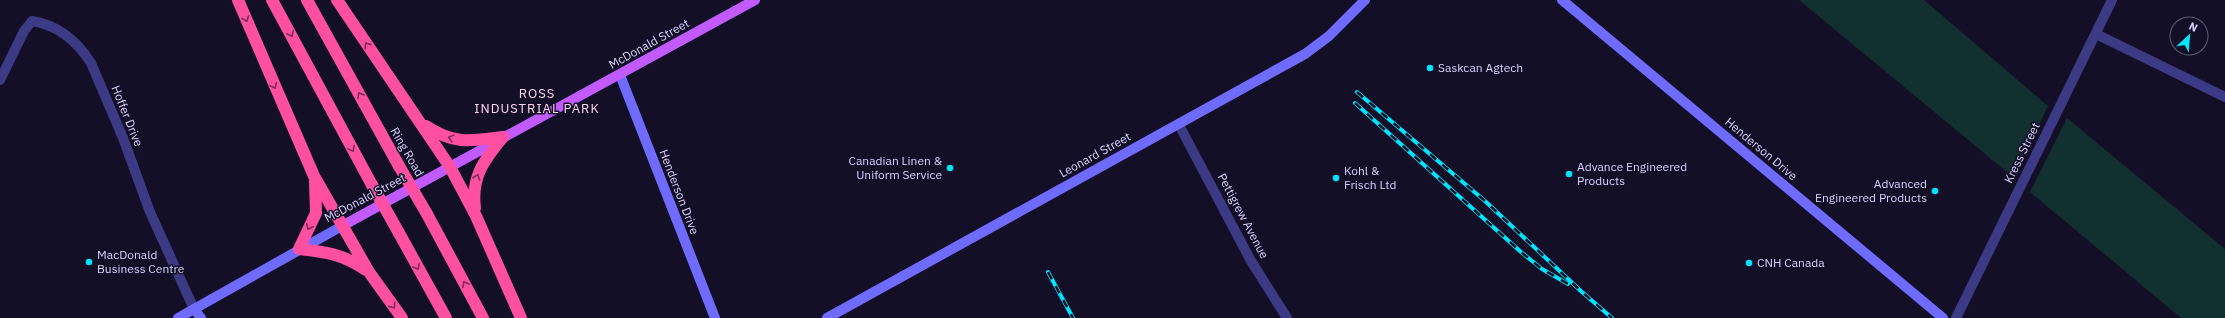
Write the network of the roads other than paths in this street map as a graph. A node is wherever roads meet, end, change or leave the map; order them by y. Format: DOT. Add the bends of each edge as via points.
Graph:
graph roads {
  1 [pos="238,0"];
  2 [pos="272,0"];
  3 [pos="307,0"];
  4 [pos="337,0"];
  5 [pos="755,0"];
  6 [pos="1365,0"];
  7 [pos="1562,0"];
  8 [pos="2112,0"];
  9 [pos="2096,34"];
  10 [pos="620,76"];
  11 [pos="0,80"];
  12 [pos="2225,97"];
  13 [pos="422,123"];
  14 [pos="1179,125"];
  15 [pos="503,136"];
  16 [pos="450,167"];
  17 [pos="314,176"];
  18 [pos="476,216"];
  19 [pos="342,226"];
  20 [pos="299,249"];
  21 [pos="369,272"];
  22 [pos="194,309"];
  23 [pos="178,318"];
  24 [pos="201,318"];
  25 [pos="402,318"];
  26 [pos="446,318"];
  27 [pos="483,318"];
  28 [pos="521,318"];
  29 [pos="715,318"];
  30 [pos="827,318"];
  31 [pos="1287,318"];
  32 [pos="1943,318"];
  33 [pos="1956,318"];
  1 -- 17 [label="highway, one-way"];
  2 -- 26 [label="highway, one-way, bridge"];
  27 -- 3 [label="highway, Ring Road, one-way, bridge"];
  13 -- 4 [label="highway, one-way"];
  5 -- 10 [label="main road, McDonald Street"];
  6 -- 14 [label="street, Leonard Street" via="1329,36 1305,54"];
  7 -- 32 [label="street, Henderson Drive"];
  8 -- 9 [label="street, Kress Street"];
  9 -- 12 [label="street"];
  9 -- 33 [label="street, Kress Street"];
  10 -- 15 [label="main road, McDonald Street"];
  10 -- 29 [label="street, Henderson Drive"];
  11 -- 22 [label="street, Hoffer Drive" via="24,31 32,21 47,23 84,52 123,138 150,212"];
  15 -- 13 [label="highway, one-way" via="472,141 456,140 441,136"];
  13 -- 16 [label="highway"];
  14 -- 30 [label="street, Leonard Street"];
  14 -- 31 [label="street, Pettigrew Avenue" via="1251,261"];
  15 -- 16 [label="main road, McDonald Street"];
  18 -- 15 [label="highway, one-way" via="473,194 475,182 486,158"];
  16 -- 18 [label="highway"];
  16 -- 19 [label="main road, McDonald Street"];
  17 -- 19 [label="highway"];
  17 -- 20 [label="highway, one-way" via="316,212"];
  18 -- 28 [label="highway"];
  19 -- 20 [label="street, McDonald Street"];
  19 -- 21 [label="highway"];
  20 -- 21 [label="highway" via="338,254 351,259"];
  20 -- 22 [label="street, McDonald Street"];
  21 -- 25 [label="highway, one-way"];
  22 -- 23 [label="street, McDonald Street"];
  22 -- 24 [label="street"];
}
